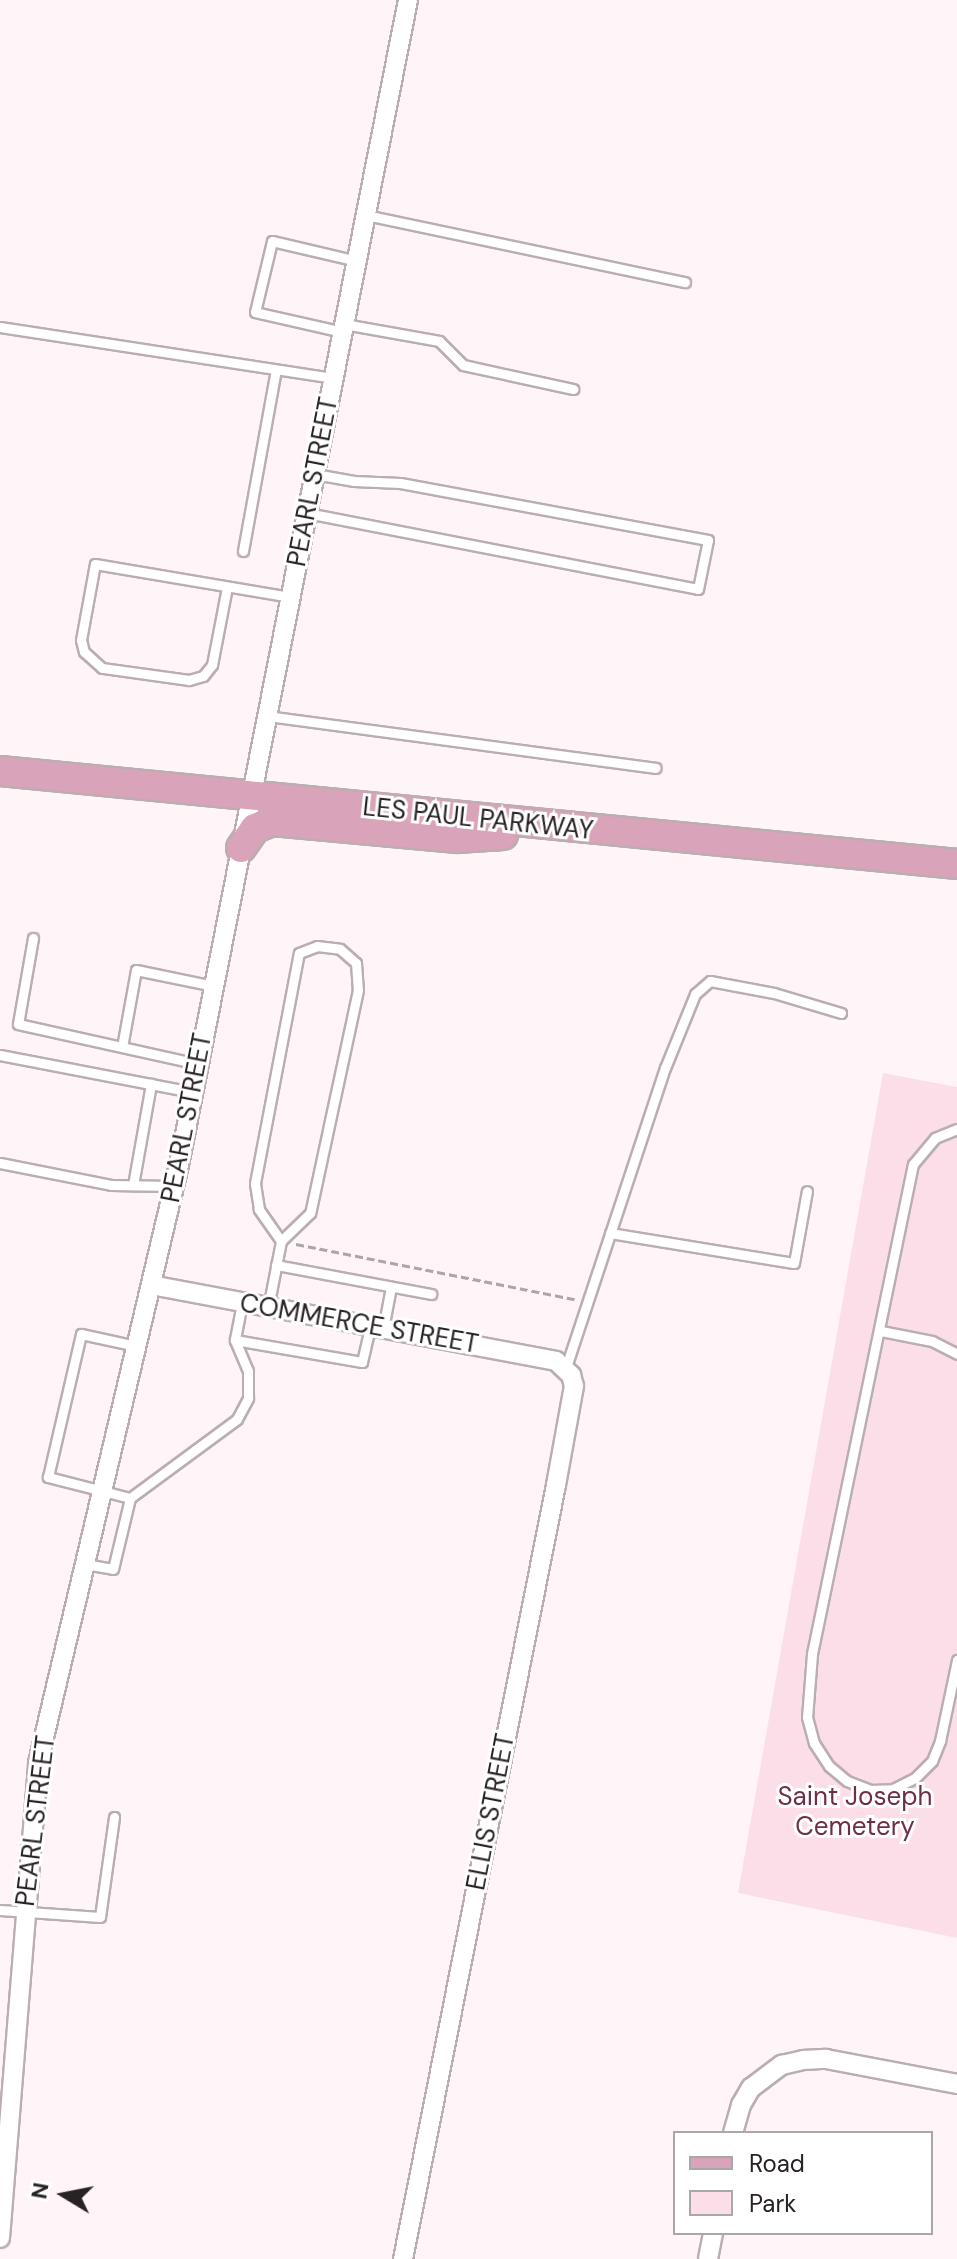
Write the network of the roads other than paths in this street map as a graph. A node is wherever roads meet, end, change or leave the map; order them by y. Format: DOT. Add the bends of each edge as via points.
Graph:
graph roads {
  1 [pos="408,0"];
  2 [pos="366,215"];
  3 [pos="357,261"];
  4 [pos="685,282"];
  5 [pos="0,327"];
  6 [pos="344,328"];
  7 [pos="276,370"];
  8 [pos="334,378"];
  9 [pos="573,389"];
  10 [pos="315,474"];
  11 [pos="307,513"];
  12 [pos="243,551"];
  13 [pos="227,587"];
  14 [pos="291,597"];
  15 [pos="267,716"];
  16 [pos="656,768"];
  17 [pos="0,771"];
  18 [pos="252,795"];
  19 [pos="583,829"];
  20 [pos="241,848"];
  21 [pos="957,864"];
  22 [pos="33,938"];
  23 [pos="214,986"];
  24 [pos="841,1013"];
  25 [pos="122,1047"];
  26 [pos="0,1055"];
  27 [pos="198,1064"];
  28 [pos="151,1084"];
  29 [pos="193,1092"];
  30 [pos="957,1129"];
  31 [pos="0,1163"];
  32 [pos="133,1185"];
  33 [pos="174,1186"];
  34 [pos="807,1191"];
  35 [pos="610,1233"];
  36 [pos="281,1241"];
  37 [pos="276,1265"];
  38 [pos="151,1285"];
  39 [pos="391,1287"];
  40 [pos="431,1294"];
  41 [pos="242,1303"];
  42 [pos="268,1308"];
  43 [pos="377,1327"];
  44 [pos="881,1331"];
  45 [pos="235,1340"];
  46 [pos="136,1346"];
  47 [pos="957,1354"];
  48 [pos="566,1367"];
  49 [pos="102,1492"];
  50 [pos="130,1498"];
  51 [pos="85,1564"];
  52 [pos="957,1660"];
  53 [pos="114,1817"];
  54 [pos="0,1910"];
  55 [pos="25,1911"];
  56 [pos="957,2084"];
  57 [pos="6,2088"];
  58 [pos="734,2131"];
  59 [pos="713,2235"];
  60 [pos="0,2236"];
  61 [pos="403,2259"];
  62 [pos="708,2259"];
  1 -- 2 [label="street, PEARL STREET"];
  2 -- 3 [label="street, PEARL STREET"];
  2 -- 4 [label="lane"];
  3 -- 6 [label="street, PEARL STREET"];
  3 -- 6 [label="lane" via="272,241 255,312"];
  5 -- 7 [label="lane"];
  6 -- 8 [label="street, PEARL STREET"];
  6 -- 9 [label="lane" via="439,341 463,365"];
  7 -- 8 [label="lane"];
  7 -- 12 [label="lane"];
  8 -- 10 [label="street, PEARL STREET"];
  10 -- 11 [label="street, PEARL STREET"];
  10 -- 11 [label="lane" via="400,483 708,540 698,589"];
  11 -- 14 [label="street, PEARL STREET"];
  13 -- 13 [label="lane" via="95,564 81,640 84,652 102,668 189,680 203,676 212,665"];
  13 -- 14 [label="lane"];
  14 -- 15 [label="street, PEARL STREET"];
  15 -- 16 [label="lane"];
  15 -- 18 [label="street, PEARL STREET"];
  17 -- 18 [label="main road, LES PAUL PARKWAY"];
  18 -- 19 [label="main road, LES PAUL PARKWAY"];
  18 -- 20 [label="street, PEARL STREET"];
  19 -- 20 [label="main road" via="457,838 272,821 255,828"];
  19 -- 21 [label="main road, LES PAUL PARKWAY"];
  20 -- 23 [label="street, PEARL STREET"];
  22 -- 25 [label="lane" via="18,1024"];
  23 -- 25 [label="lane" via="136,970"];
  23 -- 27 [label="street, PEARL STREET"];
  24 -- 35 [label="lane" via="710,981 695,994"];
  25 -- 27 [label="lane"];
  26 -- 28 [label="lane"];
  27 -- 29 [label="street, PEARL STREET"];
  28 -- 29 [label="lane"];
  28 -- 32 [label="lane"];
  29 -- 33 [label="street, PEARL STREET"];
  30 -- 44 [label="lane" via="935,1138 913,1164"];
  31 -- 32 [label="lane"];
  32 -- 33 [label="lane"];
  33 -- 38 [label="street, PEARL STREET"];
  34 -- 35 [label="lane" via="794,1263"];
  35 -- 48 [label="lane"];
  36 -- 36 [label="lane" via="259,1209 255,1183 299,953 317,946 340,949 356,963 358,990 310,1213"];
  36 -- 37 [label="lane"];
  37 -- 39 [label="lane"];
  37 -- 42 [label="lane"];
  38 -- 41 [label="street, COMMERCE STREET"];
  38 -- 46 [label="street, PEARL STREET"];
  39 -- 40 [label="lane"];
  39 -- 43 [label="lane"];
  41 -- 42 [label="street, COMMERCE STREET"];
  41 -- 45 [label="lane"];
  42 -- 43 [label="street, COMMERCE STREET"];
  43 -- 45 [label="lane" via="362,1362"];
  43 -- 48 [label="street, COMMERCE STREET"];
  44 -- 47 [label="lane" via="932,1341"];
  44 -- 52 [label="lane" via="806,1686 810,1730 829,1766 870,1790 893,1789 915,1778 932,1761 940,1741"];
  45 -- 50 [label="lane" via="248,1371 248,1398 237,1419"];
  46 -- 49 [label="street, PEARL STREET"];
  46 -- 49 [label="lane" via="81,1334 48,1477"];
  48 -- 61 [label="street, ELLIS STREET" via="574,1386"];
  49 -- 50 [label="lane"];
  49 -- 51 [label="street, PEARL STREET"];
  50 -- 51 [label="lane" via="113,1569"];
  51 -- 55 [label="street, PEARL STREET" via="38,1763"];
  53 -- 55 [label="lane" via="100,1917"];
  54 -- 55 [label="lane"];
  55 -- 57 [label="street, PEARL STREET"];
  56 -- 58 [label="street" via="826,2059 804,2060 782,2065 751,2088"];
  57 -- 60 [label="street, PEARL STREET"];
  59 -- 62 [label="street"];
}
